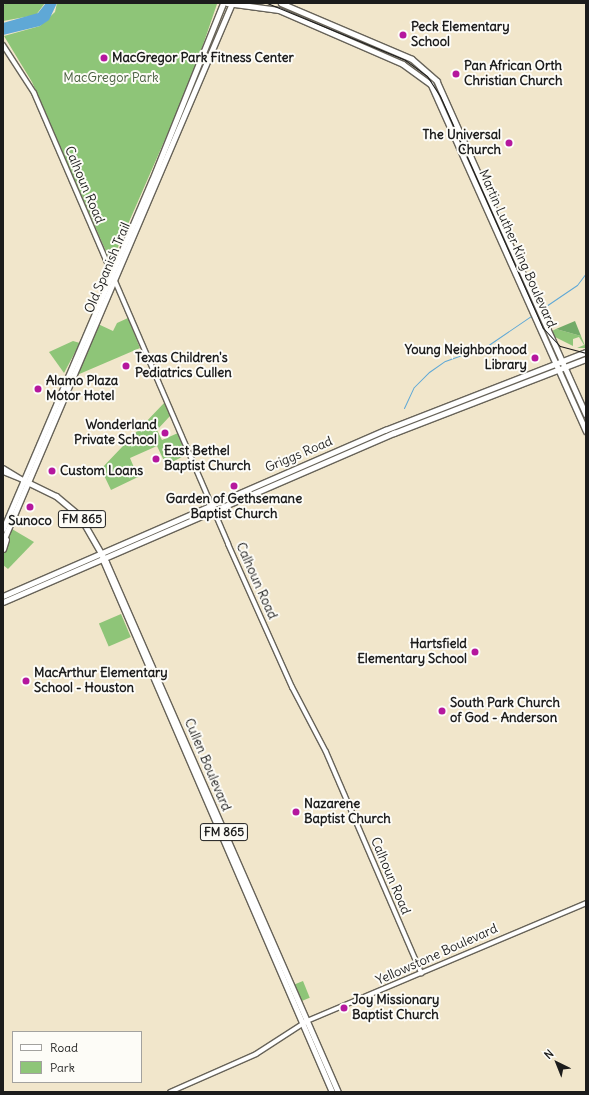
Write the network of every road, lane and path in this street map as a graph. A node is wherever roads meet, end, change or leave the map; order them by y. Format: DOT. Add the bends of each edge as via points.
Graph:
graph roads {
  1 [pos="223,3"];
  2 [pos="281,3"];
  3 [pos="230,4"];
  4 [pos="4,48"];
  5 [pos="112,274"];
  6 [pos="115,281"];
  7 [pos="98,312"];
  8 [pos="586,352"];
  9 [pos="586,359"];
  10 [pos="562,362"];
  11 [pos="556,365"];
  12 [pos="565,368"];
  13 [pos="559,371"];
  14 [pos="520,380"];
  15 [pos="522,386"];
  16 [pos="581,403"];
  17 [pos="574,406"];
  18 [pos="586,414"];
  19 [pos="586,431"];
  20 [pos="3,468"];
  21 [pos="3,472"];
  22 [pos="26,481"];
  23 [pos="254,486"];
  24 [pos="256,492"];
  25 [pos="212,508"];
  26 [pos="6,527"];
  27 [pos="3,541"];
  28 [pos="3,549"];
  29 [pos="101,556"];
  30 [pos="3,596"];
  31 [pos="3,602"];
  32 [pos="586,903"];
  33 [pos="420,973"];
  34 [pos="304,1022"];
  35 [pos="321,1061"];
  36 [pos="170,1092"];
  37 [pos="332,1092"];
  38 [pos="338,1092"];
  1 -- 5 [label="main road, Old Spanish Trail"];
  2 -- 10 [label="main road, Martin Luther King Boulevard" via="412,59 437,80"];
  3 -- 6 [label="main road, Old Spanish Trail"];
  3 -- 11 [label="main road, Martin Luther King Boulevard" via="279,10 404,64 431,84"];
  4 -- 5 [label="street, Calhoun Road" via="34,93"];
  5 -- 6 [label="street, Calhoun Road"];
  5 -- 7 [label="main road, Old Spanish Trail"];
  6 -- 7 [label="main road, Old Spanish Trail"];
  6 -- 25 [label="street, Calhoun Road"];
  7 -- 22 [label="main road, Old Spanish Trail"];
  8 -- 10 [label="main road, Griggs Road"];
  9 -- 12 [label="main road, Griggs Road"];
  10 -- 11 [label="main road, Griggs Road"];
  10 -- 12 [label="main road, Martin Luther King Boulevard"];
  11 -- 13 [label="main road, Martin Luther King Boulevard"];
  11 -- 14 [label="main road, Griggs Road"];
  12 -- 13 [label="main road, Griggs Road"];
  12 -- 16 [label="main road, Martin Luther King Boulevard"];
  13 -- 15 [label="main road, Griggs Road"];
  13 -- 17 [label="main road, Martin Luther King Boulevard"];
  14 -- 15 [label="main road"];
  14 -- 23 [label="main road, Griggs Road" via="418,416"];
  15 -- 24 [label="main road, Griggs Road" via="414,424"];
  16 -- 17 [label="main road"];
  16 -- 18 [label="main road, Martin Luther King Boulevard"];
  17 -- 19 [label="main road, Martin Luther King Boulevard"];
  20 -- 22 [label="street, Cullen Boulevard"];
  21 -- 22 [label="street, Cullen Boulevard"];
  22 -- 26 [label="main road, Old Spanish Trail"];
  22 -- 29 [label="main road, Cullen Boulevard / FM 865" via="56,496 79,515"];
  23 -- 24 [label="main road"];
  23 -- 25 [label="main road, Griggs Road"];
  24 -- 25 [label="main road, Griggs Road"];
  25 -- 29 [label="main road, Griggs Road"];
  25 -- 33 [label="street, Calhoun Road" via="292,687 326,752"];
  26 -- 27 [label="main road, Old Spanish Trail"];
  26 -- 28 [label="main road"];
  29 -- 30 [label="main road, Griggs Road"];
  29 -- 31 [label="main road, Griggs Road"];
  29 -- 34 [label="main road, Cullen Boulevard / FM 865"];
  32 -- 33 [label="street, Yellowstone Boulevard"];
  33 -- 34 [label="street, Yellowstone Boulevard"];
  34 -- 35 [label="main road, Cullen Boulevard / FM 865"];
  34 -- 36 [label="street, Yellowstone Boulevard" via="256,1054"];
  35 -- 37 [label="main road, Cullen Boulevard / FM 865"];
  35 -- 38 [label="main road, Cullen Boulevard / FM 865"];
}
